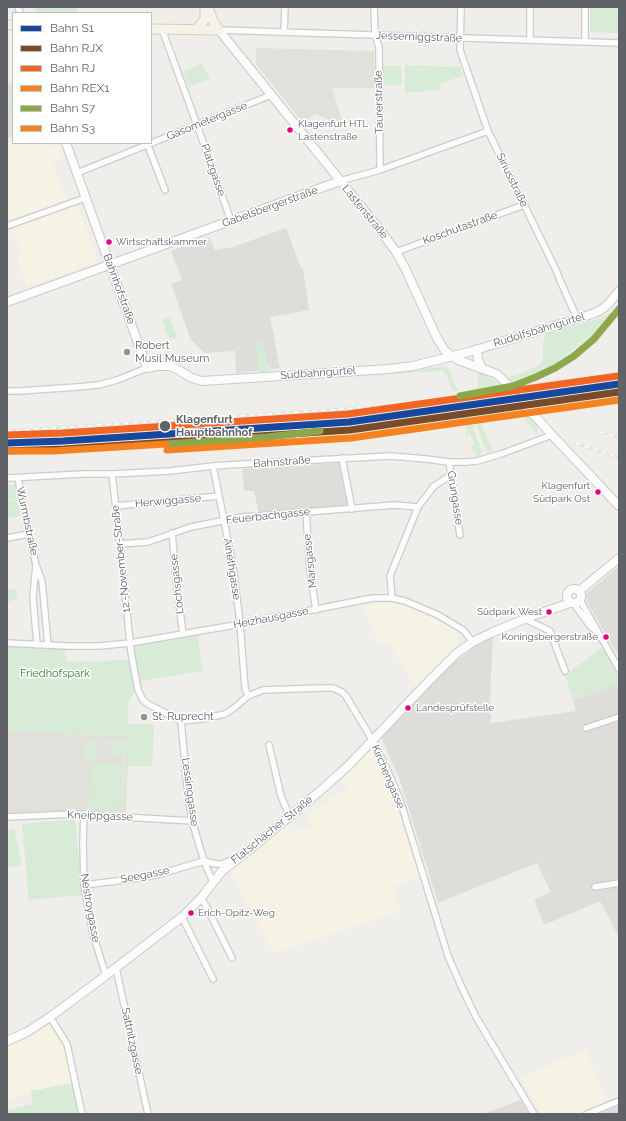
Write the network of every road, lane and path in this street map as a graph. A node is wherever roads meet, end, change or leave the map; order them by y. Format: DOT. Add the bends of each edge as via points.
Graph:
graph roads {
  1 [pos="205,7"];
  2 [pos="208,7"];
  3 [pos="284,7"];
  4 [pos="374,7"];
  5 [pos="461,7"];
  6 [pos="530,7"];
  7 [pos="585,7"];
  8 [pos="152,28"];
  9 [pos="162,29"];
  10 [pos="197,29"];
  11 [pos="219,30"];
  12 [pos="284,32"];
  13 [pos="374,35"];
  14 [pos="461,38"];
  15 [pos="530,40"];
  16 [pos="585,42"];
  17 [pos="619,43"];
  18 [pos="271,96"];
  19 [pos="197,125"];
  20 [pos="488,131"];
  21 [pos="152,142"];
  22 [pos="66,144"];
  23 [pos="148,144"];
  24 [pos="380,170"];
  25 [pos="77,173"];
  26 [pos="340,181"];
  27 [pos="165,190"];
  28 [pos="86,198"];
  29 [pos="524,205"];
  30 [pos="231,221"];
  31 [pos="7,226"];
  32 [pos="396,252"];
  33 [pos="110,265"];
  34 [pos="619,291"];
  35 [pos="7,302"];
  36 [pos="577,318"];
  37 [pos="478,349"];
  38 [pos="451,356"];
  39 [pos="147,368"];
  40 [pos="482,368"];
  41 [pos="508,385"];
  42 [pos="7,390"];
  43 [pos="526,405"];
  44 [pos="552,435"];
  45 [pos="342,458"];
  46 [pos="449,462"];
  47 [pos="213,466"];
  48 [pos="112,474"];
  49 [pos="451,475"];
  50 [pos="7,478"];
  51 [pos="18,478"];
  52 [pos="219,496"];
  53 [pos="116,506"];
  54 [pos="619,506"];
  55 [pos="418,507"];
  56 [pos="352,509"];
  57 [pos="306,512"];
  58 [pos="225,521"];
  59 [pos="29,534"];
  60 [pos="172,534"];
  61 [pos="460,535"];
  62 [pos="7,538"];
  63 [pos="120,544"];
  64 [pos="619,558"];
  65 [pos="36,565"];
  66 [pos="392,598"];
  67 [pos="574,599"];
  68 [pos="316,610"];
  69 [pos="529,617"];
  70 [pos="240,623"];
  71 [pos="183,634"];
  72 [pos="473,642"];
  73 [pos="7,643"];
  74 [pos="130,643"];
  75 [pos="37,645"];
  76 [pos="48,645"];
  77 [pos="619,668"];
  78 [pos="565,671"];
  79 [pos="248,696"];
  80 [pos="619,717"];
  81 [pos="181,721"];
  82 [pos="586,728"];
  83 [pos="373,741"];
  84 [pos="269,745"];
  85 [pos="84,814"];
  86 [pos="290,815"];
  87 [pos="7,817"];
  88 [pos="192,821"];
  89 [pos="238,858"];
  90 [pos="204,861"];
  91 [pos="213,882"];
  92 [pos="619,883"];
  93 [pos="84,885"];
  94 [pos="595,887"];
  95 [pos="200,898"];
  96 [pos="182,917"];
  97 [pos="232,958"];
  98 [pos="116,968"];
  99 [pos="106,976"];
  100 [pos="213,979"];
  101 [pos="50,1017"];
  102 [pos="7,1041"];
  103 [pos="619,1101"];
  104 [pos="82,1114"];
  105 [pos="148,1114"];
  106 [pos="534,1114"];
  107 [pos="587,1114"];
  1 -- 10 [label="main road" via="205,19"];
  2 -- 11 [label="main road"];
  3 -- 12 [label="street"];
  4 -- 13 [label="street, Taurerstraße"];
  5 -- 14 [label="street, Siriusstraße"];
  6 -- 15 [label="street"];
  7 -- 16 [label="street"];
  8 -- 9 [label="main road"];
  9 -- 10 [label="main road"];
  9 -- 19 [label="street, Platzgasse"];
  10 -- 11 [label="main road"];
  11 -- 12 [label="street, Jesserniggstraße"];
  11 -- 18 [label="street, Lastenstraße"];
  12 -- 13 [label="street, Jesserniggstraße"];
  13 -- 14 [label="street, Jesserniggstraße"];
  13 -- 24 [label="street, Taurerstraße" via="379,47"];
  14 -- 15 [label="street, Jesserniggstraße"];
  14 -- 20 [label="street, Siriusstraße" via="460,50"];
  15 -- 16 [label="street, Jesserniggstraße"];
  16 -- 17 [label="street, Jesserniggstraße"];
  18 -- 19 [label="street, Gasometergasse"];
  18 -- 26 [label="street, Lastenstraße"];
  19 -- 21 [label="street, Gasometergasse"];
  19 -- 30 [label="street, Platzgasse"];
  20 -- 24 [label="street, Gabelsbergerstraße"];
  20 -- 29 [label="street, Siriusstraße"];
  22 -- 25 [label="street, Bahnhofstraße"];
  23 -- 25 [label="street, Gasometergasse"];
  23 -- 27 [label="street"];
  24 -- 26 [label="street, Gabelsbergerstraße"];
  25 -- 28 [label="street, Bahnhofstraße"];
  26 -- 30 [label="street, Gabelsbergerstraße"];
  26 -- 32 [label="street, Lastenstraße"];
  28 -- 31 [label="street"];
  28 -- 33 [label="street, Bahnhofstraße"];
  29 -- 32 [label="street, Koschutastraße"];
  29 -- 36 [label="street, Siriusstraße"];
  30 -- 33 [label="street, Gabelsbergerstraße"];
  32 -- 38 [label="street, Lastenstraße" via="442,348"];
  33 -- 35 [label="street, Gabelsbergerstraße"];
  33 -- 39 [label="street, Bahnhofstraße"];
  34 -- 36 [label="street, Rudolfsbahngürtel" via="599,311"];
  36 -- 37 [label="street, Rudolfsbahngürtel"];
  37 -- 38 [label="street, Rudolfsbahngürtel"];
  37 -- 40 [label="street" via="478,360"];
  38 -- 39 [label="street, Südbahngürtel" via="402,367 214,381 192,378 170,366"];
  38 -- 40 [label="street, Lastenstraße"];
  39 -- 42 [label="street" via="99,385"];
  40 -- 41 [label="street, Lastenstraße" via="497,374"];
  43 -- 44 [label="street"];
  44 -- 46 [label="street, Bahnstraße" via="481,460"];
  44 -- 54 [label="street"];
  45 -- 46 [label="street, Bahnstraße" via="391,456"];
  45 -- 47 [label="street, Bahnstraße"];
  45 -- 56 [label="street"];
  46 -- 49 [label="street, Grüngasse"];
  47 -- 48 [label="street, Bahnstraße"];
  47 -- 52 [label="street, Ainethgasse"];
  48 -- 51 [label="street, Bahnstraße"];
  48 -- 53 [label="street, 12.-November-Straße"];
  49 -- 55 [label="street" via="434,486"];
  49 -- 61 [label="street, Grüngasse"];
  50 -- 51 [label="street, Bahnstraße"];
  51 -- 59 [label="street, Wurmbstraße"];
  52 -- 53 [label="street, Herwiggasse"];
  52 -- 58 [label="street, Ainethgasse"];
  53 -- 63 [label="street, 12.-November-Straße"];
  55 -- 56 [label="street, Feuerbachgasse" via="395,505"];
  55 -- 66 [label="street" via="390,576"];
  56 -- 57 [label="street, Feuerbachgasse"];
  57 -- 58 [label="street, Feuerbachgasse" via="242,517"];
  57 -- 68 [label="street, Marsgasse" via="310,571"];
  58 -- 60 [label="street, Feuerbachgasse" via="191,527"];
  58 -- 70 [label="street, Ainethgasse"];
  59 -- 62 [label="street"];
  59 -- 65 [label="street, Wurmbstraße"];
  60 -- 63 [label="street, Feuerbachgasse" via="148,542"];
  60 -- 71 [label="street, Lochsgasse"];
  63 -- 74 [label="street, 12.-November-Straße"];
  64 -- 67 [label="street, Flatschacher Straße"];
  65 -- 75 [label="street, Wurmbstraße" via="33,597"];
  65 -- 76 [label="street, Wurmbstraße" via="42,585"];
  66 -- 68 [label="street, Heizhausgasse" via="373,598"];
  66 -- 72 [label="street, Heizhausgasse" via="406,601 438,615 462,630"];
  67 -- 69 [label="street, Flatschacher Straße" via="536,612"];
  67 -- 77 [label="street" via="591,627 598,632"];
  68 -- 70 [label="street, Heizhausgasse"];
  69 -- 72 [label="street, Flatschacher Straße"];
  69 -- 78 [label="street" via="550,631"];
  70 -- 71 [label="street, Heizhausgasse"];
  70 -- 79 [label="street, Ainethgasse" via="245,688"];
  71 -- 74 [label="street, Heizhausgasse"];
  72 -- 83 [label="street, Flatschacher Straße" via="457,653"];
  73 -- 75 [label="street, Heizhausgasse"];
  74 -- 76 [label="street, Heizhausgasse" via="99,646"];
  74 -- 81 [label="street" via="138,690 143,700"];
  75 -- 76 [label="street, Heizhausgasse"];
  79 -- 81 [label="street, Kirchengasse" via="225,714"];
  79 -- 83 [label="street, Kirchengasse" via="270,689 338,690 346,696"];
  80 -- 82 [label="street"];
  81 -- 88 [label="street, Lessinggasse"];
  83 -- 86 [label="street, Flatschacher Straße" via="332,781"];
  83 -- 106 [label="street, Kirchengasse" via="400,800 448,956 476,1017"];
  84 -- 86 [label="street" via="281,796"];
  85 -- 87 [label="street, Kneippgasse"];
  85 -- 88 [label="street, Kneippgasse"];
  85 -- 93 [label="street, Nestroygasse"];
  86 -- 89 [label="street, Flatschacher Straße"];
  88 -- 90 [label="street, Lessinggasse"];
  89 -- 90 [label="street" via="222,864"];
  89 -- 91 [label="street, Flatschacher Straße"];
  90 -- 91 [label="street, Lessinggasse"];
  90 -- 93 [label="street, Seegasse" via="160,874"];
  91 -- 95 [label="street, Flatschacher Straße"];
  92 -- 94 [label="street"];
  93 -- 99 [label="street, Nestroygasse" via="93,934"];
  95 -- 96 [label="street, Flatschacher Straße"];
  95 -- 97 [label="street"];
  96 -- 98 [label="street, Flatschacher Straße"];
  96 -- 100 [label="street"];
  98 -- 99 [label="street, Flatschacher Straße"];
  98 -- 105 [label="street, Sattnitzgasse"];
  99 -- 101 [label="street, Flatschacher Straße"];
  101 -- 102 [label="street, Flatschacher Straße"];
  101 -- 104 [label="street" via="67,1044"];
  103 -- 107 [label="street"];
}
